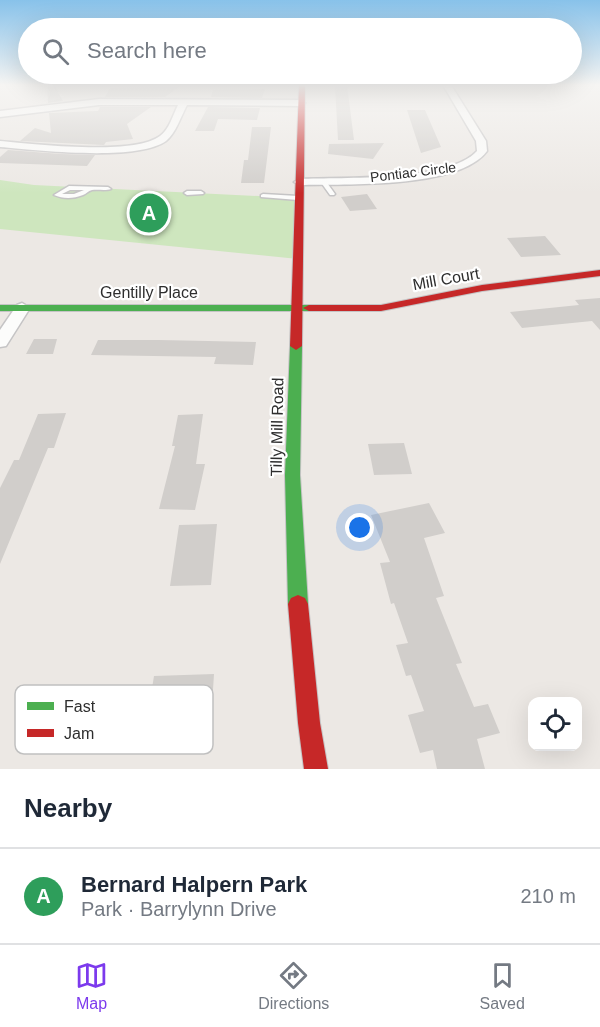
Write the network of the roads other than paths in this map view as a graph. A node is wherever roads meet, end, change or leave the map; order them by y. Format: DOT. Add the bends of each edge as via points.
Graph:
graph roads {
  1 [pos="174,121"];
  2 [pos="301,121"];
  3 [pos="469,121"];
  4 [pos="0,144"];
  5 [pos="323,181"];
  6 [pos="300,182"];
  7 [pos="93,188"];
  8 [pos="108,189"];
  9 [pos="187,193"];
  10 [pos="201,193"];
  11 [pos="332,194"];
  12 [pos="263,196"];
  13 [pos="298,198"];
  14 [pos="600,273"];
  15 [pos="0,308"];
  16 [pos="21,308"];
  17 [pos="298,309"];
  18 [pos="0,342"];
  19 [pos="316,769"];
  1 -- 4 [label="street" via="163,140 131,148 90,150"];
  2 -- 6 [label="street, Tilly Mill Road"];
  3 -- 5 [label="street, Pontiac Circle" via="481,141 482,151 459,167"];
  5 -- 6 [label="street, Pontiac Circle"];
  5 -- 11 [label="lane"];
  6 -- 13 [label="street, Tilly Mill Road"];
  7 -- 7 [label="lane" via="69,188 57,195 78,196"];
  7 -- 8 [label="lane"];
  9 -- 10 [label="lane"];
  12 -- 13 [label="lane"];
  13 -- 17 [label="street, Tilly Mill Road"];
  14 -- 17 [label="street, Mill Court" via="482,288 381,308"];
  15 -- 16 [label="street, Gentilly Place"];
  16 -- 17 [label="street, Gentilly Place"];
  16 -- 18 [label="street"];
  17 -- 19 [label="street, Tilly Mill Road" via="292,433 293,547"];
}
